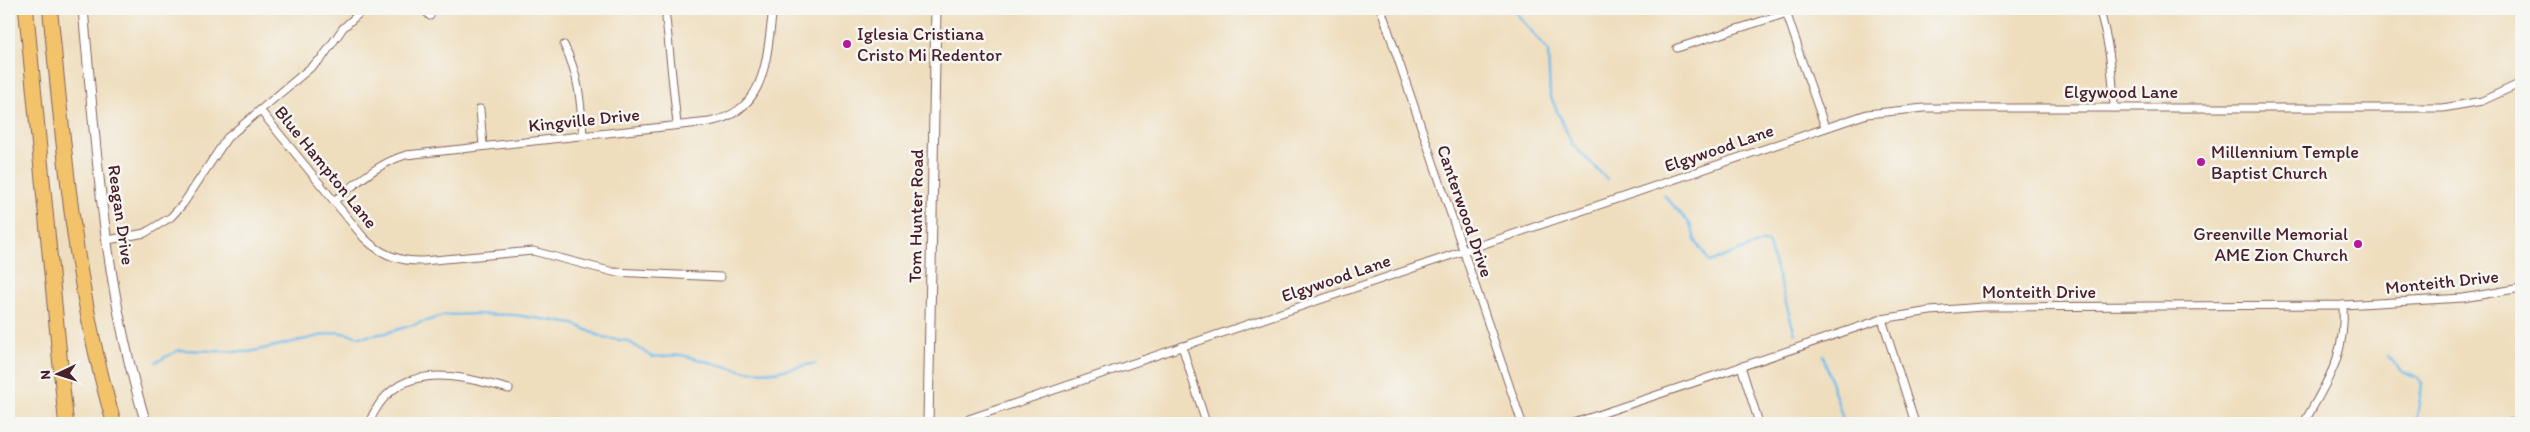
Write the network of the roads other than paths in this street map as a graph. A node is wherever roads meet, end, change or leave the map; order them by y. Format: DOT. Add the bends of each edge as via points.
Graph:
graph roads {
  1 [pos="26,9"];
  2 [pos="50,9"];
  3 [pos="83,9"];
  4 [pos="364,9"];
  5 [pos="424,9"];
  6 [pos="773,9"];
  7 [pos="936,9"];
  8 [pos="1381,9"];
  9 [pos="2099,9"];
  10 [pos="2517,9"];
  11 [pos="1786,11"];
  12 [pos="430,16"];
  13 [pos="666,18"];
  14 [pos="2521,26"];
  15 [pos="564,45"];
  16 [pos="1677,48"];
  17 [pos="2521,83"];
  18 [pos="480,108"];
  19 [pos="2114,108"];
  20 [pos="260,110"];
  21 [pos="677,124"];
  22 [pos="1825,127"];
  23 [pos="583,136"];
  24 [pos="483,146"];
  25 [pos="334,201"];
  26 [pos="108,240"];
  27 [pos="1463,251"];
  28 [pos="721,277"];
  29 [pos="2521,288"];
  30 [pos="2343,305"];
  31 [pos="1882,319"];
  32 [pos="1182,346"];
  33 [pos="1741,366"];
  34 [pos="509,390"];
  35 [pos="2521,422"];
  36 [pos="66,423"];
  37 [pos="114,423"];
  38 [pos="146,423"];
  39 [pos="369,423"];
  40 [pos="928,423"];
  41 [pos="957,423"];
  42 [pos="1206,423"];
  43 [pos="1522,423"];
  44 [pos="1574,423"];
  45 [pos="1759,423"];
  46 [pos="1915,423"];
  47 [pos="2304,423"];
  48 [pos="2509,423"];
  1 -- 36 [label="highway"];
  2 -- 37 [label="highway" via="78,265"];
  3 -- 26 [label="street, Reagan Drive" via="98,171"];
  4 -- 20 [label="street" via="348,23 322,58"];
  5 -- 12 [label="street"];
  6 -- 21 [label="street, Kingville Drive" via="764,69 750,100 726,118"];
  7 -- 40 [label="street, Tom Hunter Road"];
  8 -- 27 [label="street, Canterwood Drive"];
  9 -- 19 [label="street" via="2112,75"];
  10 -- 14 [label="street"];
  11 -- 16 [label="street"];
  11 -- 22 [label="street"];
  13 -- 21 [label="street"];
  15 -- 23 [label="street" via="578,80"];
  17 -- 19 [label="street, Elgywood Lane" via="2482,101 2443,108"];
  18 -- 24 [label="street"];
  19 -- 22 [label="street, Elgywood Lane" via="1910,108 1867,114"];
  20 -- 25 [label="street, Blue Hampton Lane"];
  20 -- 26 [label="street" via="222,145 171,217 145,232"];
  21 -- 23 [label="street, Kingville Drive"];
  22 -- 27 [label="street, Elgywood Lane"];
  23 -- 24 [label="street, Kingville Drive"];
  24 -- 25 [label="street, Kingville Drive" via="406,155 390,160"];
  25 -- 28 [label="street, Blue Hampton Lane" via="372,246 406,261 534,251 613,272"];
  26 -- 38 [label="street, Reagan Drive" via="124,339"];
  27 -- 32 [label="street, Elgywood Lane"];
  27 -- 43 [label="street, Canterwood Drive"];
  29 -- 30 [label="street, Monteith Drive" via="2463,298"];
  30 -- 31 [label="street, Monteith Drive" via="1982,307"];
  30 -- 47 [label="street" via="2343,340 2337,364"];
  31 -- 33 [label="street, Monteith Drive"];
  31 -- 46 [label="street"];
  32 -- 41 [label="street, Elgywood Lane"];
  32 -- 42 [label="street"];
  33 -- 44 [label="street, Monteith Drive"];
  33 -- 45 [label="street"];
  34 -- 39 [label="street" via="451,376 426,376 405,383 385,397"];
  35 -- 48 [label="street"];
}
